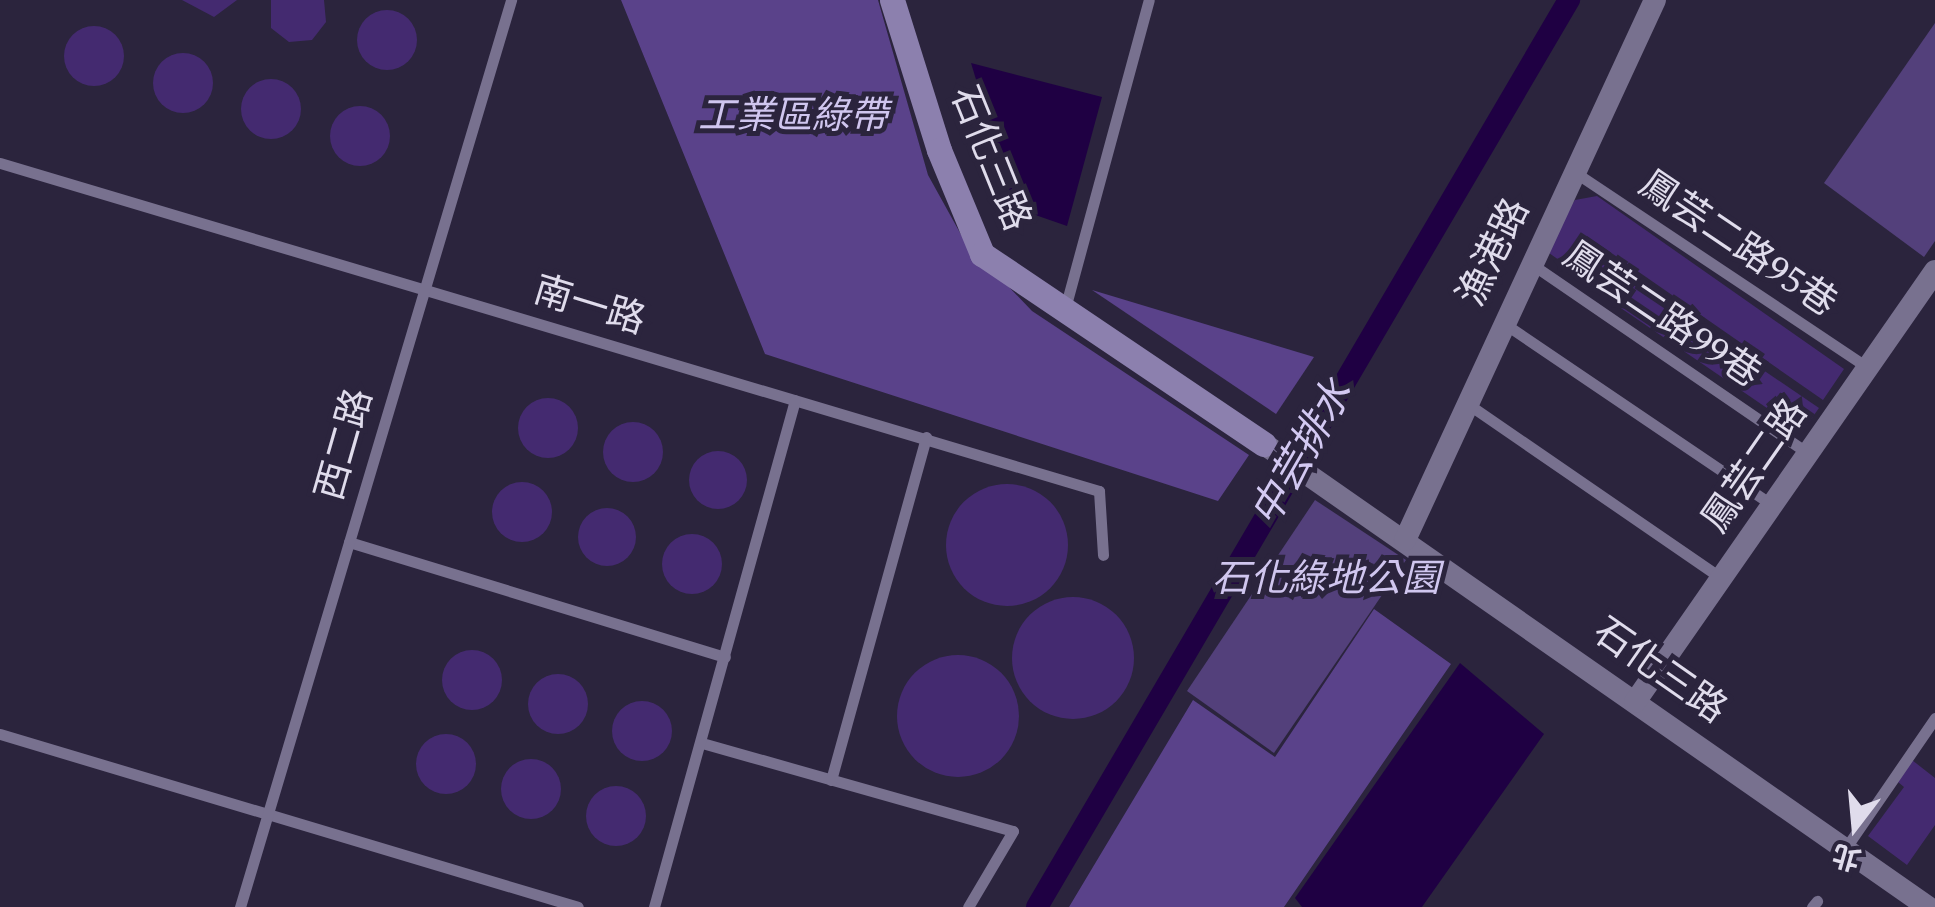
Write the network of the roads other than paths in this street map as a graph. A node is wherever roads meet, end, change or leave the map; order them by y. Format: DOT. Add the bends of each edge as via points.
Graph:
graph roads {
  1 [pos="511,0"];
  2 [pos="892,0"];
  3 [pos="1149,0"];
  4 [pos="1655,0"];
  5 [pos="0,163"];
  6 [pos="1573,171"];
  7 [pos="1529,262"];
  8 [pos="1935,272"];
  9 [pos="424,288"];
  10 [pos="1063,316"];
  11 [pos="1501,322"];
  12 [pos="1868,368"];
  13 [pos="795,400"];
  14 [pos="1463,400"];
  15 [pos="926,437"];
  16 [pos="1264,444"];
  17 [pos="1808,453"];
  18 [pos="1772,505"];
  19 [pos="1404,540"];
  20 [pos="349,542"];
  21 [pos="1103,555"];
  22 [pos="1722,578"];
  23 [pos="726,657"];
  24 [pos="1635,702"];
  25 [pos="1935,718"];
  26 [pos="0,734"];
  27 [pos="702,743"];
  28 [pos="830,780"];
  29 [pos="267,814"];
  30 [pos="1845,849"];
  31 [pos="573,906"];
  32 [pos="240,907"];
  33 [pos="654,907"];
  34 [pos="968,907"];
  35 [pos="1928,907"];
  1 -- 9 [label="lane, 西二路"];
  2 -- 10 [label="street, 石化三路" via="982,254"];
  3 -- 10 [label="lane"];
  4 -- 6 [label="street, 漁港路"];
  5 -- 9 [label="lane, 南一路"];
  6 -- 7 [label="street, 漁港路"];
  6 -- 12 [label="lane, 鳳芸二路95巷"];
  7 -- 11 [label="street, 漁港路"];
  7 -- 17 [label="lane, 鳳芸二路99巷"];
  8 -- 12 [label="street, 鳳芸二路"];
  9 -- 13 [label="lane, 南一路"];
  9 -- 20 [label="lane, 西二路"];
  10 -- 16 [label="street, 石化三路"];
  11 -- 14 [label="street, 漁港路"];
  11 -- 18 [label="lane"];
  12 -- 17 [label="street, 鳳芸二路"];
  13 -- 15 [label="lane, 南一路"];
  13 -- 23 [label="lane"];
  14 -- 19 [label="street, 漁港路"];
  14 -- 22 [label="lane"];
  15 -- 21 [label="lane, 南一路" via="1098,491"];
  15 -- 28 [label="lane"];
  16 -- 19 [label="street, 石化三路"];
  17 -- 18 [label="street, 鳳芸二路"];
  18 -- 22 [label="street, 鳳芸二路"];
  19 -- 24 [label="street, 石化三路"];
  20 -- 23 [label="lane"];
  20 -- 29 [label="lane, 西二路"];
  22 -- 24 [label="street, 鳳芸二路"];
  23 -- 27 [label="lane"];
  24 -- 30 [label="street, 石化三路"];
  25 -- 30 [label="lane"];
  26 -- 29 [label="lane"];
  27 -- 28 [label="lane"];
  27 -- 33 [label="lane"];
  28 -- 34 [label="lane" via="1014,831"];
  29 -- 31 [label="lane"];
  29 -- 32 [label="lane, 西二路"];
  30 -- 35 [label="street, 石化三路"];
}
